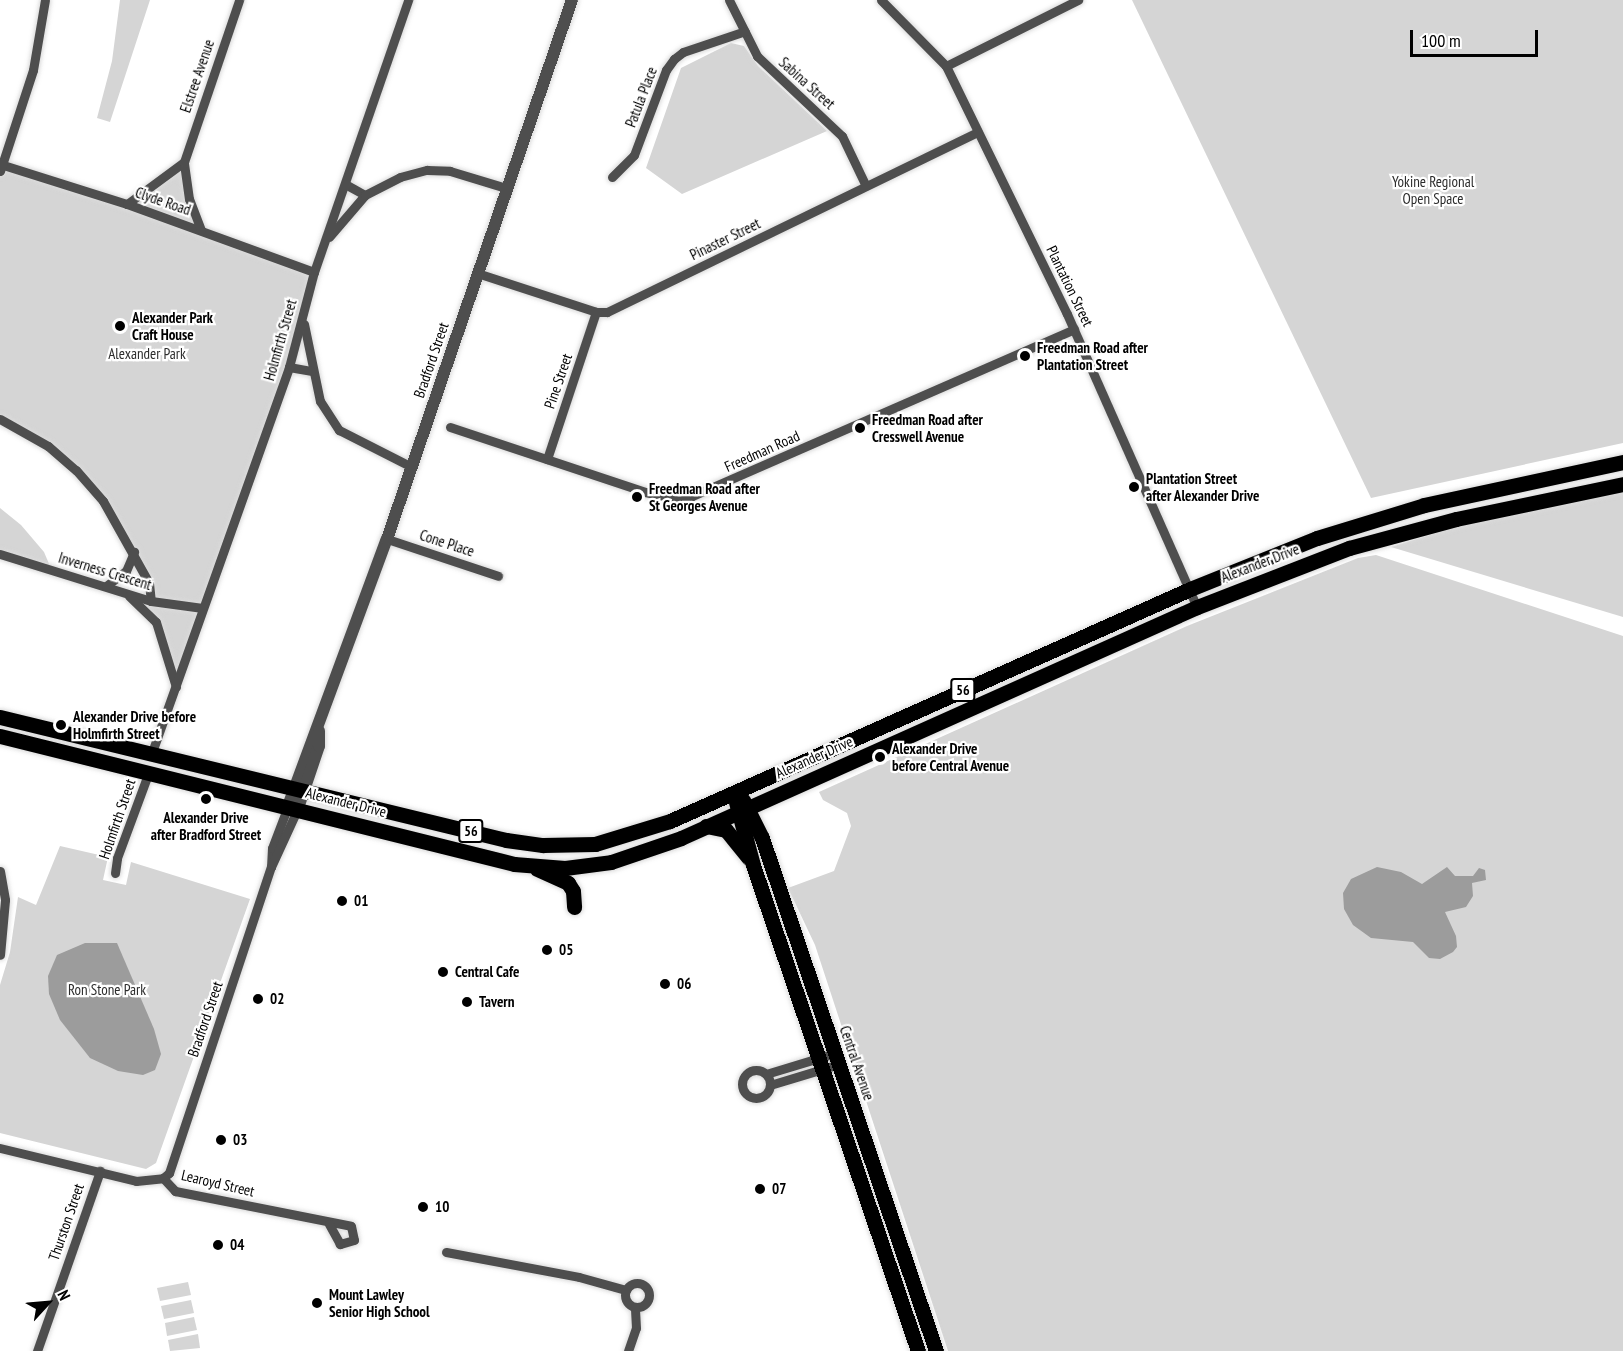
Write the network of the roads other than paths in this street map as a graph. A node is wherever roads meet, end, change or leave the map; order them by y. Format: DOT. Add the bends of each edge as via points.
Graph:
graph roads {
  1 [pos="45,0"];
  2 [pos="239,0"];
  3 [pos="408,0"];
  4 [pos="572,0"];
  5 [pos="729,0"];
  6 [pos="881,0"];
  7 [pos="1078,0"];
  8 [pos="745,31"];
  9 [pos="946,66"];
  10 [pos="978,132"];
  11 [pos="184,162"];
  12 [pos="1,167"];
  13 [pos="612,177"];
  14 [pos="345,184"];
  15 [pos="866,186"];
  16 [pos="506,188"];
  17 [pos="365,195"];
  18 [pos="127,204"];
  19 [pos="201,230"];
  20 [pos="326,241"];
  21 [pos="314,272"];
  22 [pos="477,273"];
  23 [pos="596,312"];
  24 [pos="303,318"];
  25 [pos="1074,329"];
  26 [pos="289,367"];
  27 [pos="311,371"];
  28 [pos="0,418"];
  29 [pos="450,427"];
  30 [pos="547,459"];
  31 [pos="1623,462"];
  32 [pos="410,466"];
  33 [pos="1623,484"];
  34 [pos="387,539"];
  35 [pos="134,552"];
  36 [pos="0,554"];
  37 [pos="498,576"];
  38 [pos="105,586"];
  39 [pos="1190,589"];
  40 [pos="128,595"];
  41 [pos="151,601"];
  42 [pos="1197,606"];
  43 [pos="203,608"];
  44 [pos="176,687"];
  45 [pos="0,717"];
  46 [pos="0,736"];
  47 [pos="151,755"];
  48 [pos="148,774"];
  49 [pos="300,789"];
  50 [pos="735,790"];
  51 [pos="784,790"];
  52 [pos="293,807"];
  53 [pos="743,809"];
  54 [pos="706,826"];
  55 [pos="762,838"];
  56 [pos="753,865"];
  57 [pos="535,867"];
  58 [pos="0,871"];
  59 [pos="115,873"];
  60 [pos="574,907"];
  61 [pos="0,955"];
  62 [pos="837,1059"];
  63 [pos="821,1064"];
  64 [pos="766,1074"];
  65 [pos="770,1085"];
  66 [pos="0,1148"];
  67 [pos="100,1171"];
  68 [pos="164,1178"];
  69 [pos="329,1224"];
  70 [pos="446,1252"];
  71 [pos="626,1290"];
  72 [pos="634,1307"];
  73 [pos="37,1351"];
  74 [pos="628,1351"];
  75 [pos="918,1351"];
  76 [pos="936,1351"];
  1 -- 12 [label="street" via="33,70"];
  2 -- 11 [label="street, Elstree Avenue"];
  3 -- 14 [label="street, Holmfirth Street"];
  4 -- 16 [label="street, Bradford Street"];
  5 -- 8 [label="street, Sabina Street"];
  6 -- 9 [label="street, Plantation Street"];
  7 -- 9 [label="street"];
  8 -- 13 [label="street, Patula Place" via="683,52 674,59 666,70 634,155"];
  8 -- 15 [label="street, Sabina Street" via="764,64 842,136"];
  9 -- 10 [label="street, Plantation Street"];
  10 -- 15 [label="street, Pinaster Street"];
  10 -- 25 [label="street, Plantation Street"];
  11 -- 18 [label="street"];
  11 -- 19 [label="street, Elstree Avenue" via="189,199"];
  12 -- 18 [label="street, Clyde Road"];
  14 -- 17 [label="street"];
  14 -- 20 [label="street, Holmfirth Street"];
  15 -- 23 [label="street, Pinaster Street" via="618,308"];
  16 -- 17 [label="street" via="475,177 427,170 400,177"];
  16 -- 22 [label="street, Bradford Street"];
  17 -- 20 [label="street"];
  18 -- 19 [label="street, Clyde Road"];
  19 -- 21 [label="street, Clyde Road"];
  20 -- 21 [label="street, Holmfirth Street"];
  21 -- 24 [label="street, Holmfirth Street"];
  22 -- 23 [label="street"];
  22 -- 32 [label="street, Bradford Street"];
  23 -- 30 [label="street, Pine Street"];
  24 -- 26 [label="street, Holmfirth Street"];
  24 -- 27 [label="street"];
  25 -- 30 [label="street, Freedman Road" via="692,496 660,496"];
  25 -- 39 [label="street, Plantation Street"];
  26 -- 27 [label="street"];
  26 -- 43 [label="street, Holmfirth Street"];
  27 -- 32 [label="street" via="320,401 339,430"];
  28 -- 35 [label="street" via="48,446 76,470 103,501"];
  29 -- 30 [label="street, Freedman Road"];
  31 -- 39 [label="main road, Alexander Drive / 56" via="1378,519 1317,538"];
  32 -- 34 [label="street, Bradford Street"];
  33 -- 42 [label="main road, Alexander Drive / 56" via="1456,519 1349,548"];
  34 -- 37 [label="street, Cone Place"];
  34 -- 49 [label="street, Bradford Street"];
  35 -- 38 [label="street" via="126,571"];
  35 -- 41 [label="street" via="149,583"];
  36 -- 38 [label="street, Inverness Crescent"];
  38 -- 40 [label="street, Inverness Crescent"];
  39 -- 42 [label="street, Plantation Street"];
  39 -- 50 [label="main road, Alexander Drive / 56"];
  40 -- 41 [label="street, Inverness Crescent"];
  40 -- 44 [label="street" via="156,622"];
  41 -- 43 [label="street, Inverness Crescent"];
  42 -- 51 [label="main road, Alexander Drive / 56"];
  43 -- 44 [label="street, Holmfirth Street"];
  44 -- 47 [label="street, Holmfirth Street"];
  45 -- 47 [label="main road, Alexander Drive / 56"];
  46 -- 48 [label="main road, Alexander Drive / 56"];
  47 -- 49 [label="main road, Alexander Drive / 56"];
  48 -- 52 [label="main road, Alexander Drive / 56"];
  48 -- 59 [label="street, Holmfirth Street"];
  49 -- 50 [label="main road, Alexander Drive / 56" via="506,840 582,846 641,832"];
  49 -- 52 [label="street, Bradford Street"];
  50 -- 53 [label="main road, Central Avenue"];
  51 -- 53 [label="main road, Alexander Drive / 56"];
  51 -- 55 [label="main road" via="764,818"];
  52 -- 57 [label="main road, Alexander Drive / 56"];
  52 -- 68 [label="street, Bradford Street" via="272,848 272,867 169,1173"];
  53 -- 54 [label="main road, Alexander Drive / 56"];
  53 -- 55 [label="main road, Central Avenue"];
  53 -- 56 [label="main road, Central Avenue"];
  54 -- 56 [label="main road" via="719,826 729,832"];
  54 -- 57 [label="main road, Alexander Drive / 56" via="611,862"];
  55 -- 62 [label="main road, Central Avenue"];
  56 -- 63 [label="main road, Central Avenue"];
  57 -- 60 [label="main road" via="568,883"];
  58 -- 61 [label="street" via="5,900"];
  62 -- 63 [label="street"];
  62 -- 76 [label="main road, Central Avenue"];
  63 -- 64 [label="street"];
  63 -- 65 [label="street"];
  63 -- 75 [label="main road, Central Avenue"];
  64 -- 65 [label="street"];
  64 -- 65 [label="street" via="749,1073 744,1088 757,1098 765,1095"];
  66 -- 67 [label="street, Learoyd Street"];
  67 -- 68 [label="street, Learoyd Street" via="145,1182"];
  67 -- 73 [label="street, Thurston Street"];
  68 -- 69 [label="street, Learoyd Street" via="175,1191"];
  70 -- 71 [label="street" via="579,1277"];
  71 -- 72 [label="street" via="626,1300"];
  71 -- 72 [label="street" via="637,1283 648,1291 645,1304"];
  72 -- 74 [label="street" via="636,1328"];
}
